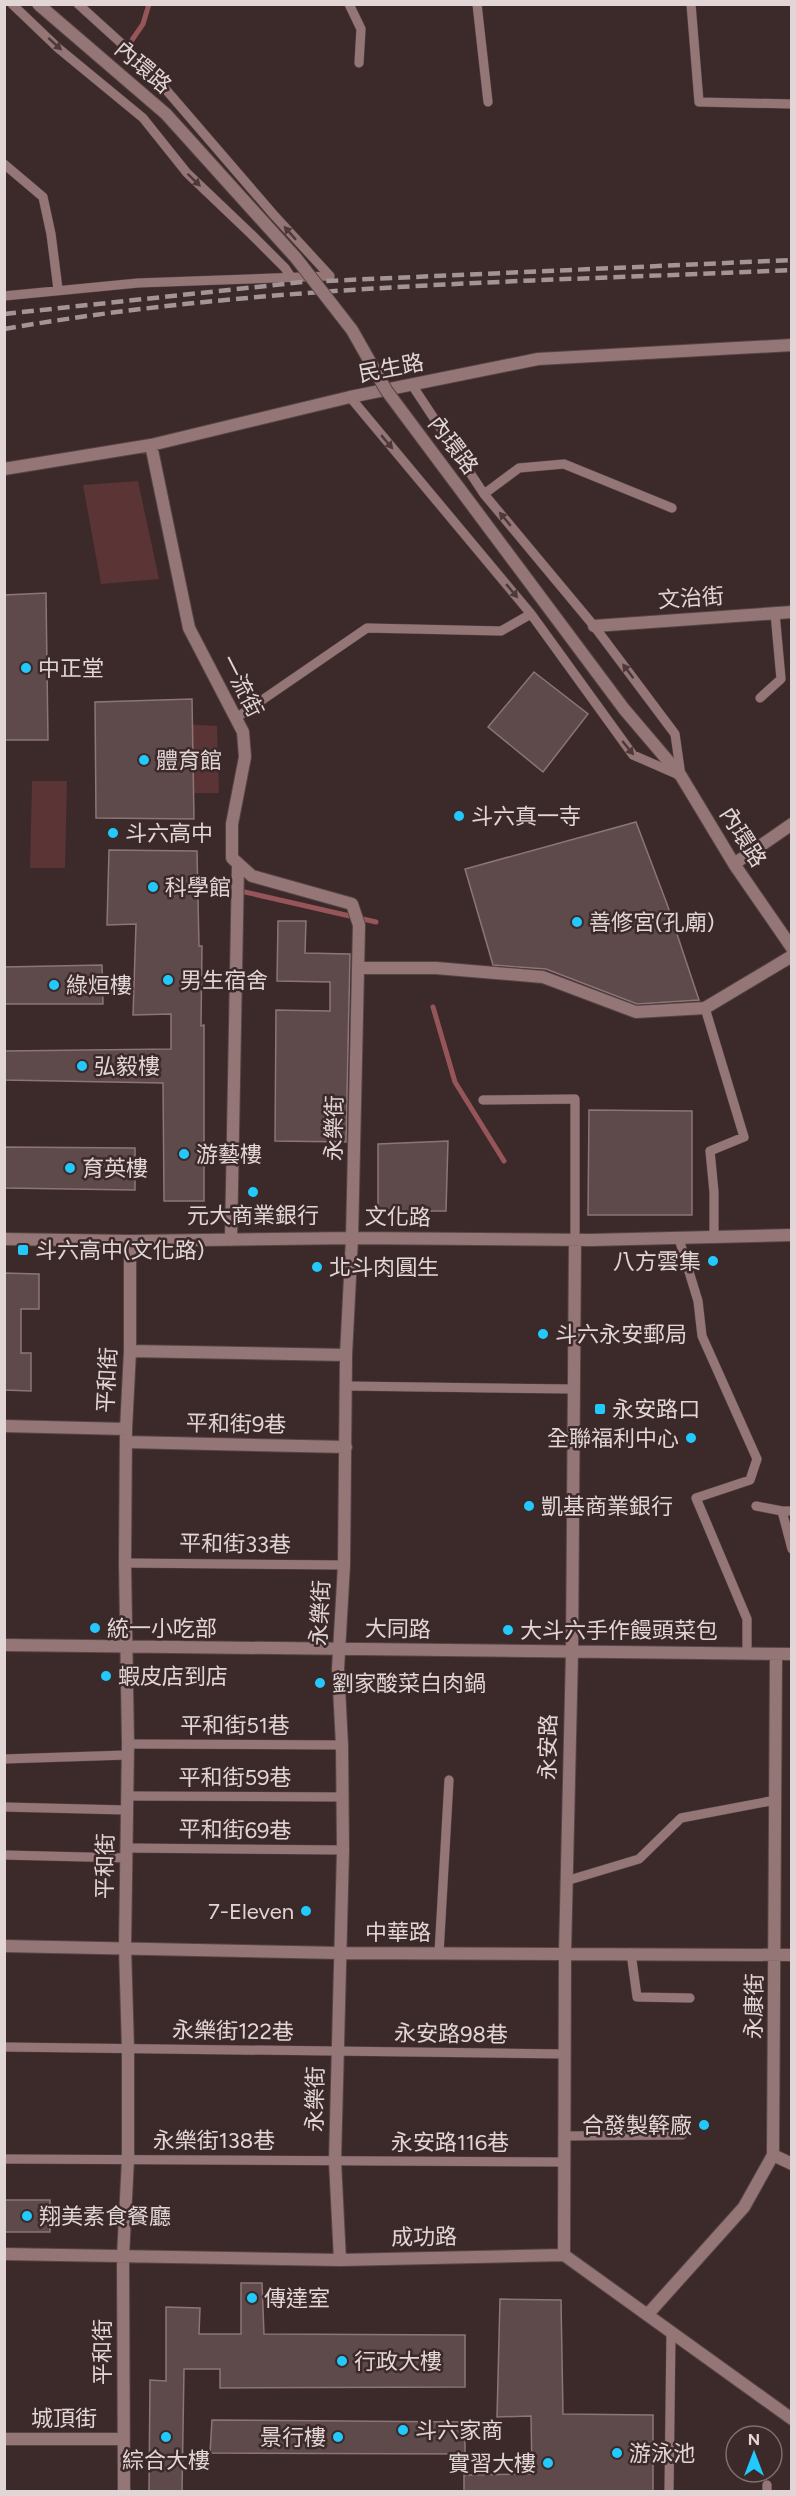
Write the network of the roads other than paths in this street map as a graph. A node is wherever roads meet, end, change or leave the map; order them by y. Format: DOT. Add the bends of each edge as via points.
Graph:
graph roads {
  1 [pos="12,4"];
  2 [pos="38,4"];
  3 [pos="78,4"];
  4 [pos="349,4"];
  5 [pos="477,4"];
  6 [pos="691,4"];
  7 [pos="359,63"];
  8 [pos="488,102"];
  9 [pos="792,104"];
  10 [pos="4,164"];
  11 [pos="291,277"];
  12 [pos="58,289"];
  13 [pos="4,296"];
  14 [pos="792,345"];
  15 [pos="412,385"];
  16 [pos="350,397"];
  17 [pos="151,445"];
  18 [pos="4,469"];
  19 [pos="484,494"];
  20 [pos="672,508"];
  21 [pos="792,612"];
  22 [pos="775,613"];
  23 [pos="531,614"];
  24 [pos="594,626"];
  25 [pos="760,698"];
  26 [pos="236,718"];
  27 [pos="681,776"];
  28 [pos="792,824"];
  29 [pos="734,864"];
  30 [pos="238,866"];
  31 [pos="792,948"];
  32 [pos="792,956"];
  33 [pos="358,968"];
  34 [pos="705,1008"];
  35 [pos="483,1100"];
  36 [pos="792,1235"];
  37 [pos="352,1238"];
  38 [pos="714,1238"];
  39 [pos="4,1239"];
  40 [pos="679,1239"];
  41 [pos="231,1240"];
  42 [pos="575,1240"];
  43 [pos="130,1241"];
  44 [pos="130,1352"];
  45 [pos="346,1355"];
  46 [pos="348,1386"];
  47 [pos="573,1389"];
  48 [pos="4,1426"];
  49 [pos="126,1436"];
  50 [pos="346,1447"];
  51 [pos="756,1506"];
  52 [pos="787,1511"];
  53 [pos="792,1549"];
  54 [pos="125,1563"];
  55 [pos="344,1565"];
  56 [pos="4,1645"];
  57 [pos="125,1648"];
  58 [pos="340,1650"];
  59 [pos="572,1652"];
  60 [pos="747,1654"];
  61 [pos="776,1654"];
  62 [pos="792,1654"];
  63 [pos="342,1745"];
  64 [pos="128,1749"];
  65 [pos="4,1759"];
  66 [pos="449,1780"];
  67 [pos="127,1796"];
  68 [pos="343,1797"];
  69 [pos="776,1800"];
  70 [pos="4,1807"];
  71 [pos="126,1810"];
  72 [pos="343,1850"];
  73 [pos="127,1853"];
  74 [pos="4,1855"];
  75 [pos="566,1881"];
  76 [pos="4,1946"];
  77 [pos="125,1947"];
  78 [pos="340,1953"];
  79 [pos="439,1953"];
  80 [pos="565,1953"];
  81 [pos="631,1953"];
  82 [pos="792,1954"];
  83 [pos="776,1955"];
  84 [pos="690,1998"];
  85 [pos="4,2047"];
  86 [pos="128,2049"];
  87 [pos="337,2052"];
  88 [pos="565,2054"];
  89 [pos="564,2136"];
  90 [pos="682,2136"];
  91 [pos="773,2155"];
  92 [pos="4,2158"];
  93 [pos="128,2159"];
  94 [pos="335,2161"];
  95 [pos="564,2162"];
  96 [pos="792,2164"];
  97 [pos="4,2254"];
  98 [pos="564,2255"];
  99 [pos="123,2256"];
  100 [pos="340,2260"];
  101 [pos="648,2314"];
  102 [pos="671,2332"];
  103 [pos="792,2419"];
  104 [pos="4,2439"];
  105 [pos="123,2439"];
  106 [pos="124,2492"];
  107 [pos="669,2492"];
  1 -- 11 [label="lane, one-way" via="143,118 187,173"];
  2 -- 27 [label="street, 內環路, bridge" via="166,114 296,258 352,330 386,390 624,709"];
  11 -- 3 [label="lane, one-way" via="330,276 143,63"];
  4 -- 7 [label="lane" via="361,29"];
  5 -- 8 [label="lane"];
  6 -- 9 [label="lane" via="699,102"];
  10 -- 12 [label="lane" via="43,197"];
  11 -- 12 [label="lane"];
  12 -- 13 [label="lane"];
  14 -- 15 [label="street, 民生路" via="538,359"];
  15 -- 16 [label="street, 民生路"];
  15 -- 19 [label="lane"];
  16 -- 17 [label="street, 民生路"];
  16 -- 23 [label="lane, one-way"];
  17 -- 18 [label="street, 民生路"];
  17 -- 26 [label="street, 一流街" via="189,628"];
  19 -- 20 [label="lane" via="519,468 564,464"];
  24 -- 19 [label="lane, one-way"];
  21 -- 22 [label="street, 文治街"];
  22 -- 24 [label="street, 文治街"];
  22 -- 25 [label="lane" via="781,679"];
  23 -- 26 [label="lane" via="501,631 367,628"];
  23 -- 27 [label="lane, one-way" via="633,755"];
  27 -- 24 [label="lane, one-way" via="675,734"];
  26 -- 30 [label="street, 一流街" via="243,732 245,757 232,824 232,858"];
  27 -- 29 [label="street, 內環路"];
  28 -- 29 [label="street"];
  29 -- 31 [label="street, 內環路"];
  30 -- 33 [label="street, 永樂街" via="252,876 352,904 360,925"];
  30 -- 41 [label="street, 一流街"];
  32 -- 34 [label="street"];
  33 -- 34 [label="street" via="436,968 543,977 636,1012"];
  33 -- 37 [label="street, 永樂街"];
  34 -- 38 [label="lane" via="744,1137 710,1151"];
  35 -- 42 [label="lane" via="575,1099"];
  36 -- 38 [label="street, 文化路"];
  37 -- 41 [label="street, 文化路"];
  37 -- 42 [label="street, 文化路"];
  37 -- 45 [label="street, 永樂街"];
  38 -- 40 [label="street, 文化路"];
  39 -- 43 [label="street, 文化路"];
  40 -- 42 [label="street, 文化路"];
  40 -- 60 [label="lane" via="698,1301 702,1336 757,1459 750,1480 696,1498 747,1619"];
  41 -- 43 [label="street, 文化路"];
  42 -- 47 [label="street, 永安路"];
  43 -- 44 [label="street, 平和街"];
  44 -- 45 [label="street"];
  44 -- 49 [label="street, 平和街"];
  45 -- 46 [label="street, 永樂街"];
  46 -- 47 [label="lane"];
  46 -- 50 [label="street, 永樂街"];
  47 -- 59 [label="street, 永安路"];
  48 -- 49 [label="street, 平和街9巷"];
  49 -- 50 [label="street, 平和街9巷"];
  49 -- 54 [label="street, 平和街"];
  50 -- 55 [label="street, 永樂街"];
  51 -- 52 [label="lane"];
  52 -- 53 [label="lane"];
  54 -- 55 [label="lane, 平和街33巷"];
  54 -- 57 [label="street, 平和街"];
  55 -- 58 [label="street, 永樂街"];
  56 -- 57 [label="street, 大同路"];
  57 -- 58 [label="street, 大同路"];
  57 -- 64 [label="street, 平和街"];
  58 -- 59 [label="street, 大同路"];
  58 -- 63 [label="street, 永樂街"];
  59 -- 60 [label="street, 大同路"];
  59 -- 75 [label="street, 永安路"];
  60 -- 61 [label="street, 大同路"];
  61 -- 62 [label="street, 大同路"];
  61 -- 69 [label="street, 永康街"];
  63 -- 64 [label="lane, 平和街51巷"];
  63 -- 68 [label="street, 永樂街"];
  64 -- 65 [label="lane, 平和街51巷"];
  64 -- 67 [label="street, 平和街"];
  66 -- 79 [label="lane"];
  67 -- 68 [label="lane, 平和街59巷"];
  67 -- 71 [label="street, 平和街"];
  68 -- 72 [label="street, 永樂街"];
  69 -- 75 [label="lane" via="681,1818 639,1859"];
  69 -- 83 [label="street, 永康街"];
  70 -- 71 [label="lane"];
  71 -- 73 [label="street, 平和街"];
  72 -- 73 [label="lane, 平和街69巷"];
  72 -- 78 [label="street, 永樂街"];
  73 -- 74 [label="lane, 平和街69巷"];
  73 -- 77 [label="street, 平和街"];
  75 -- 80 [label="street, 永安路"];
  76 -- 77 [label="street, 中華路"];
  77 -- 78 [label="street, 中華路"];
  77 -- 86 [label="street, 平和街"];
  78 -- 79 [label="street, 中華路"];
  78 -- 87 [label="street, 永樂街"];
  79 -- 80 [label="street, 中華路"];
  80 -- 81 [label="street, 中華路"];
  80 -- 88 [label="street, 永安路"];
  81 -- 83 [label="street, 中華路"];
  81 -- 84 [label="lane" via="637,1997"];
  82 -- 83 [label="street, 中華路"];
  83 -- 91 [label="street, 永康街"];
  85 -- 86 [label="lane, 永樂街122巷"];
  86 -- 87 [label="lane, 永樂街122巷"];
  86 -- 93 [label="street, 平和街"];
  87 -- 88 [label="lane, 永安路98巷"];
  87 -- 94 [label="street, 永樂街"];
  88 -- 89 [label="street, 永安路"];
  89 -- 90 [label="lane"];
  89 -- 95 [label="street, 永安路"];
  91 -- 96 [label="street"];
  91 -- 101 [label="street, 永康街" via="744,2207"];
  92 -- 93 [label="lane, 永樂街138巷"];
  93 -- 94 [label="lane, 永樂街138巷"];
  93 -- 99 [label="street, 平和街"];
  94 -- 95 [label="lane, 永安路116巷"];
  94 -- 100 [label="street, 永樂街"];
  95 -- 98 [label="street, 永安路"];
  97 -- 99 [label="street, 成功路"];
  98 -- 100 [label="street, 成功路"];
  98 -- 101 [label="street"];
  99 -- 100 [label="street, 成功路"];
  99 -- 105 [label="street, 平和街"];
  101 -- 102 [label="street"];
  102 -- 103 [label="street"];
  102 -- 107 [label="lane"];
  104 -- 105 [label="street, 城頂街"];
  105 -- 106 [label="street, 平和街"];
}
